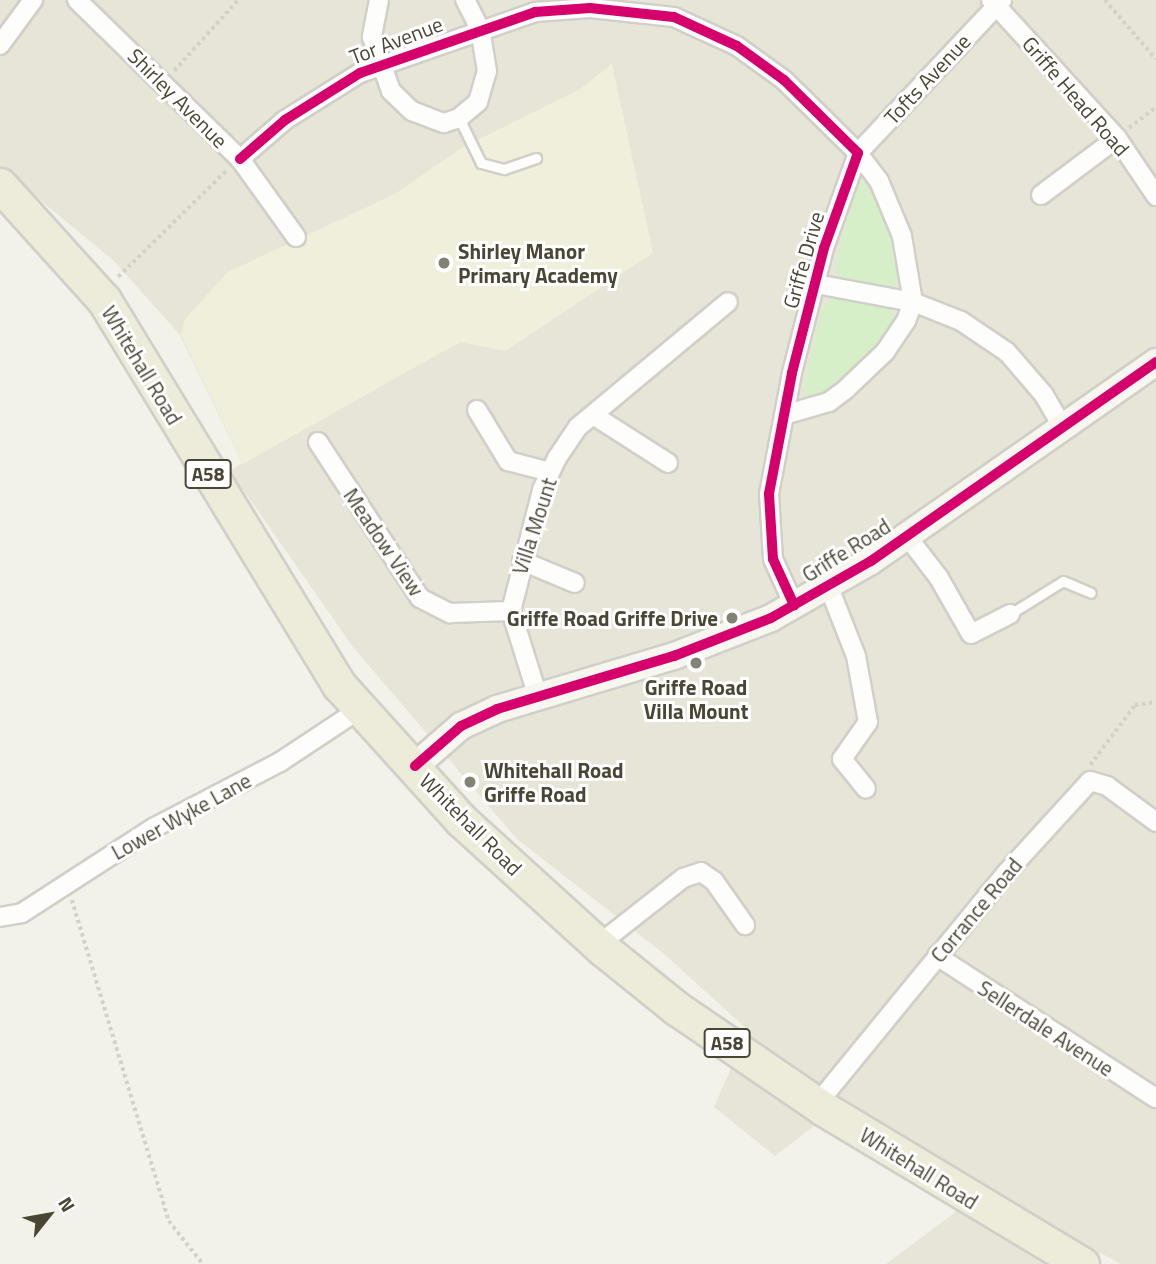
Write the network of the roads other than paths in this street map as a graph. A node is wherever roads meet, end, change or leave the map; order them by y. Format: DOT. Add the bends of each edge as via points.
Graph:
graph roads {
  1 [pos="33,0"];
  2 [pos="77,0"];
  3 [pos="379,0"];
  4 [pos="466,0"];
  5 [pos="996,2"];
  6 [pos="674,8"];
  7 [pos="480,29"];
  8 [pos="0,45"];
  9 [pos="382,65"];
  10 [pos="459,118"];
  11 [pos="1117,138"];
  12 [pos="858,153"];
  13 [pos="537,158"];
  14 [pos="240,159"];
  15 [pos="0,185"];
  16 [pos="1041,195"];
  17 [pos="1156,196"];
  18 [pos="296,237"];
  19 [pos="816,284"];
  20 [pos="728,302"];
  21 [pos="913,302"];
  22 [pos="1156,362"];
  23 [pos="477,410"];
  24 [pos="593,415"];
  25 [pos="784,415"];
  26 [pos="1062,426"];
  27 [pos="318,442"];
  28 [pos="668,463"];
  29 [pos="550,472"];
  30 [pos="906,535"];
  31 [pos="522,561"];
  32 [pos="575,583"];
  33 [pos="828,585"];
  34 [pos="1091,593"];
  35 [pos="794,605"];
  36 [pos="511,611"];
  37 [pos="1010,614"];
  38 [pos="538,697"];
  39 [pos="360,709"];
  40 [pos="415,766"];
  41 [pos="866,789"];
  42 [pos="1156,822"];
  43 [pos="0,917"];
  44 [pos="745,925"];
  45 [pos="598,944"];
  46 [pos="937,956"];
  47 [pos="1156,1098"];
  48 [pos="817,1104"];
  49 [pos="1082,1264"];
  1 -- 8 [label="street"];
  2 -- 14 [label="street, Shirley Avenue"];
  3 -- 9 [label="street" via="372,37"];
  4 -- 7 [label="street"];
  5 -- 11 [label="street, Griffe Head Road"];
  5 -- 12 [label="street, Tofts Avenue"];
  6 -- 7 [label="street, Tor Avenue" via="535,12"];
  6 -- 12 [label="street" via="783,80"];
  7 -- 9 [label="street, Tor Avenue"];
  7 -- 10 [label="street" via="487,71 483,93"];
  9 -- 10 [label="street" via="391,91 412,111 444,123"];
  9 -- 14 [label="street, Tor Avenue" via="327,90"];
  10 -- 13 [label="lane" via="481,163 504,169"];
  11 -- 16 [label="street"];
  11 -- 17 [label="street, Griffe Head Road"];
  12 -- 19 [label="street, Griffe Drive"];
  12 -- 21 [label="street" via="879,181 902,236"];
  14 -- 18 [label="street, Shirley Avenue"];
  15 -- 39 [label="highway, Whitehall Road / A58" via="104,300 339,685"];
  19 -- 21 [label="street"];
  19 -- 25 [label="street, Griffe Drive"];
  20 -- 24 [label="street, Villa Mount"];
  21 -- 25 [label="street" via="885,352 846,389 830,402"];
  21 -- 26 [label="street" via="961,321 1007,352 1044,395"];
  22 -- 26 [label="street, Griffe Road"];
  23 -- 29 [label="street" via="508,461"];
  24 -- 28 [label="street"];
  24 -- 29 [label="street, Villa Mount" via="569,437"];
  25 -- 35 [label="street, Griffe Drive" via="769,494 773,559"];
  26 -- 30 [label="street, Griffe Road"];
  27 -- 36 [label="street, Meadow View" via="420,598 450,613"];
  29 -- 31 [label="street, Villa Mount"];
  30 -- 33 [label="street, Griffe Road"];
  30 -- 37 [label="street" via="939,578 971,634"];
  31 -- 32 [label="street"];
  31 -- 36 [label="street, Villa Mount"];
  33 -- 35 [label="street, Griffe Road"];
  33 -- 41 [label="street" via="856,656 868,722 842,759"];
  34 -- 37 [label="lane" via="1063,581"];
  35 -- 38 [label="street, Griffe Road" via="674,656"];
  36 -- 38 [label="street, Villa Mount"];
  38 -- 40 [label="street, Griffe Road" via="460,726"];
  39 -- 40 [label="highway, Whitehall Road / A58"];
  39 -- 43 [label="street, Lower Wyke Lane" via="279,762 155,827 22,913"];
  40 -- 45 [label="highway, Whitehall Road / A58" via="461,820"];
  42 -- 46 [label="street, Corrance Road" via="1107,786 1090,781 1051,820"];
  44 -- 45 [label="street" via="714,881 694,873"];
  45 -- 48 [label="highway, Whitehall Road / A58" via="676,1008"];
  46 -- 47 [label="street, Sellerdale Avenue"];
  46 -- 48 [label="street, Corrance Road"];
  48 -- 49 [label="highway, Whitehall Road / A58"];
}
